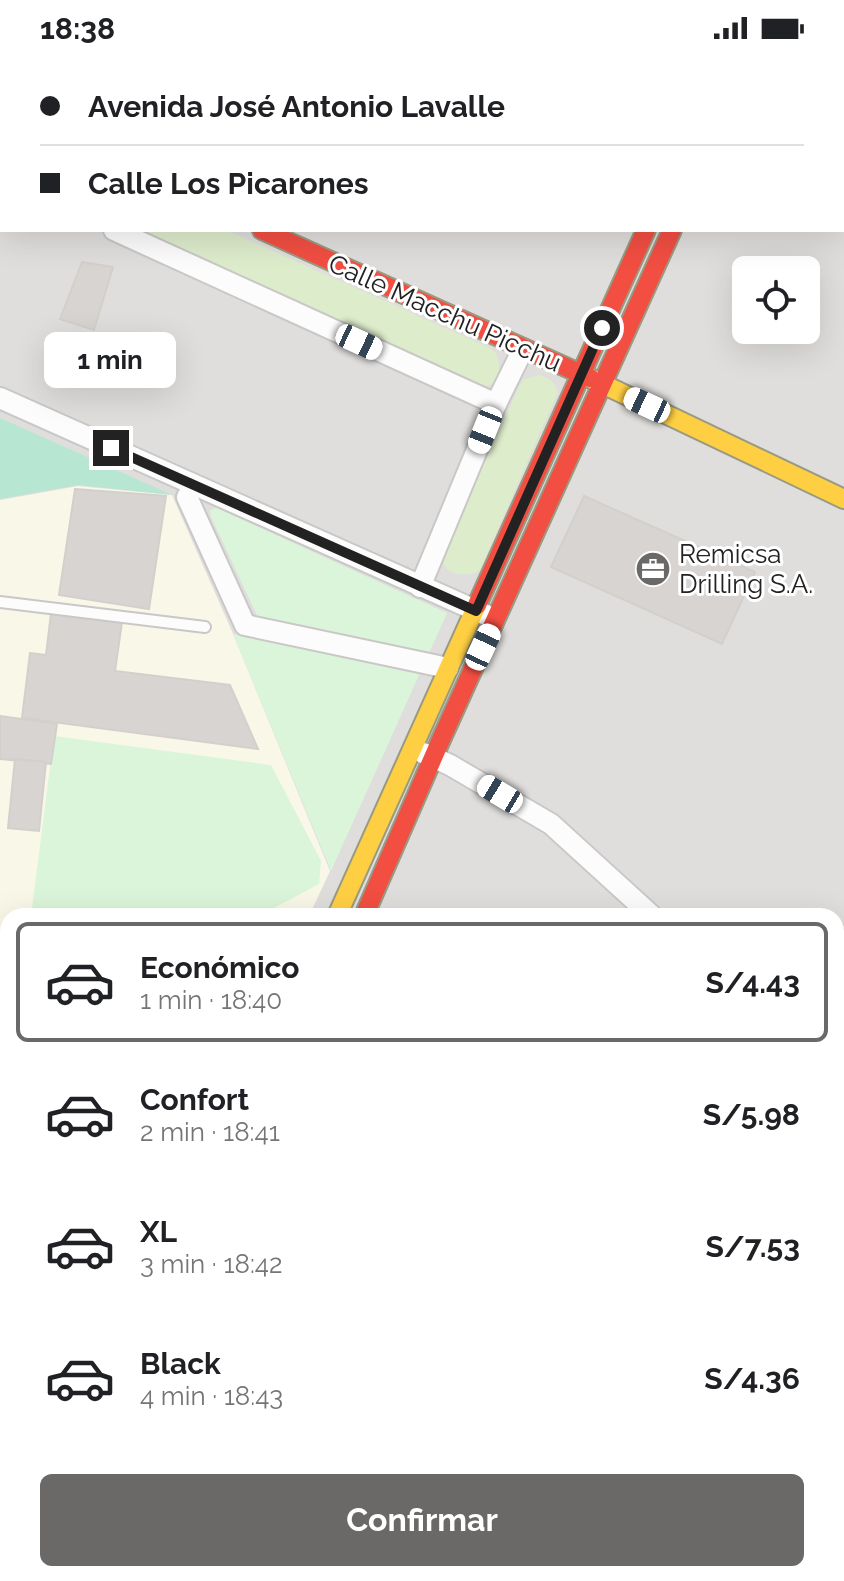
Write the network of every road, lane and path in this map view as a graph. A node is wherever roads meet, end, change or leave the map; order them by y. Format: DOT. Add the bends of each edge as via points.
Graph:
graph roads {
  1 [pos="118,232"];
  2 [pos="266,232"];
  3 [pos="645,232"];
  4 [pos="671,232"];
  5 [pos="523,349"];
  6 [pos="581,374"];
  7 [pos="603,385"];
  8 [pos="0,398"];
  9 [pos="496,404"];
  10 [pos="194,486"];
  11 [pos="844,499"];
  12 [pos="420,587"];
  13 [pos="0,602"];
  14 [pos="476,611"];
  15 [pos="497,619"];
  16 [pos="205,627"];
  17 [pos="448,668"];
  18 [pos="412,748"];
  19 [pos="432,756"];
  20 [pos="341,908"];
  21 [pos="367,908"];
  22 [pos="643,908"];
  1 -- 9 [label="street"];
  2 -- 5 [label="main road, Calle Macchu Picchu"];
  3 -- 6 [label="main road"];
  4 -- 7 [label="main road"];
  5 -- 6 [label="main road, Calle Macchu Picchu"];
  5 -- 9 [label="street"];
  6 -- 7 [label="main road, Calle Macchu Picchu"];
  6 -- 14 [label="main road"];
  7 -- 11 [label="main road, Calle Macchu Picchu"];
  7 -- 15 [label="main road"];
  8 -- 10 [label="street"];
  9 -- 12 [label="street"];
  10 -- 12 [label="street"];
  10 -- 17 [label="street" via="187,497 245,625"];
  12 -- 14 [label="street"];
  13 -- 16 [label="lane"];
  14 -- 15 [label="street"];
  14 -- 17 [label="main road"];
  15 -- 19 [label="main road"];
  17 -- 18 [label="main road"];
  18 -- 19 [label="street"];
  18 -- 20 [label="main road"];
  19 -- 21 [label="main road"];
  19 -- 22 [label="street" via="551,824"];
}
